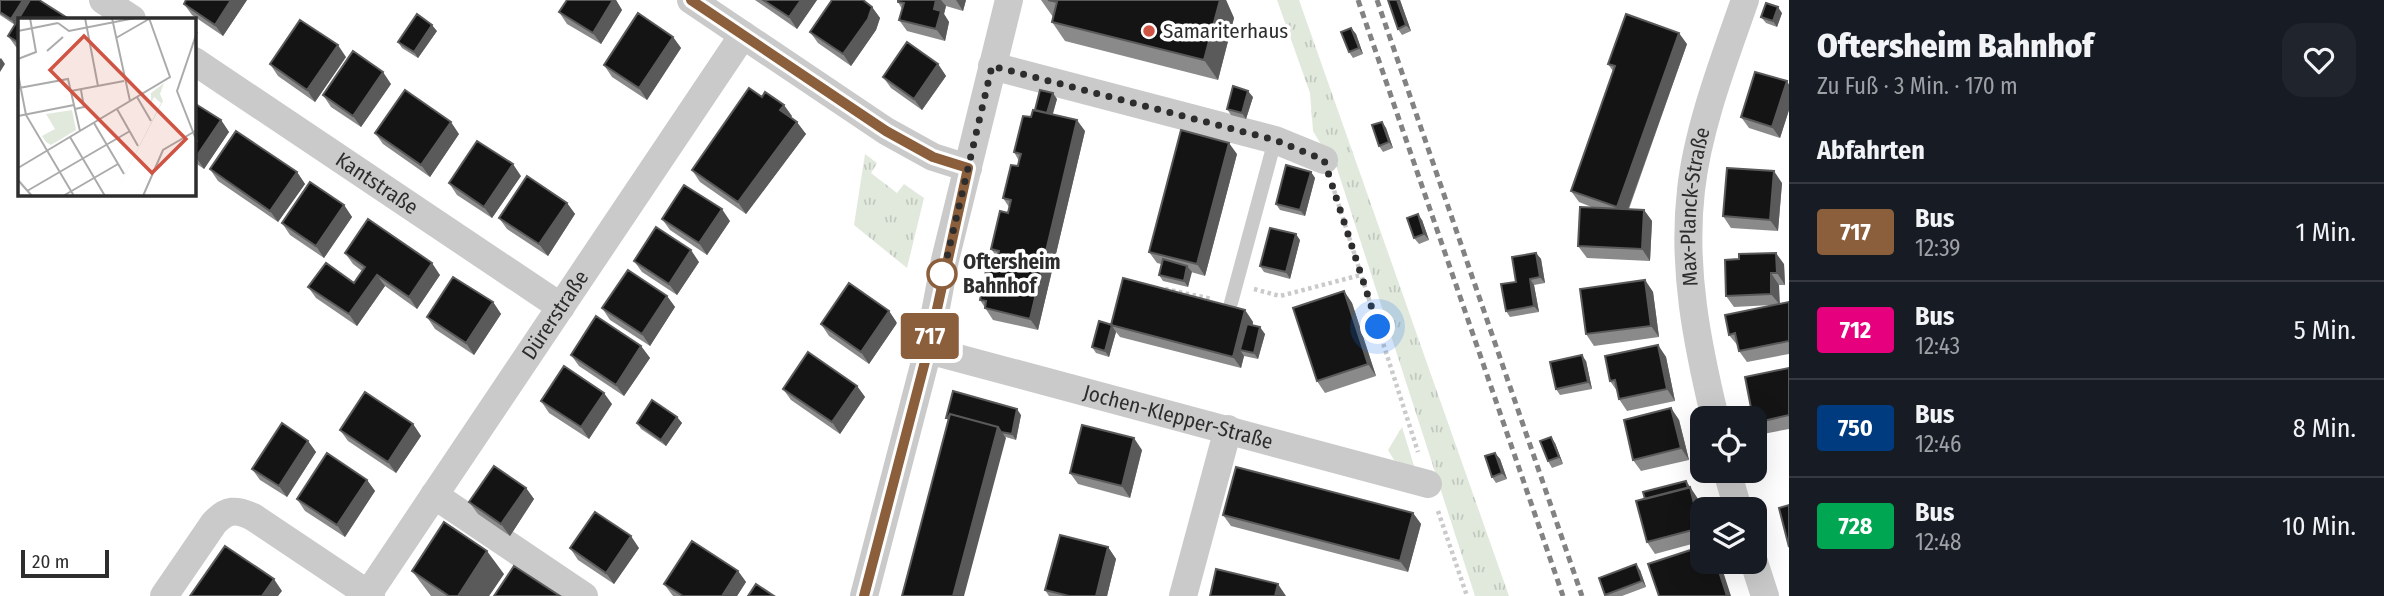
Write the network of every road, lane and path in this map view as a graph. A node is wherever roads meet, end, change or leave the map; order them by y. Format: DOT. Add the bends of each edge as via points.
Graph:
graph roads {
  1 [pos="103,0"];
  2 [pos="691,0"];
  3 [pos="1009,0"];
  4 [pos="1745,0"];
  5 [pos="130,18"];
  6 [pos="743,35"];
  7 [pos="196,62"];
  8 [pos="992,66"];
  9 [pos="1275,140"];
  10 [pos="1324,160"];
  11 [pos="968,168"];
  12 [pos="1362,275"];
  13 [pos="1236,285"];
  14 [pos="1165,289"];
  15 [pos="1231,303"];
  16 [pos="561,307"];
  17 [pos="928,350"];
  18 [pos="1712,406"];
  19 [pos="1228,429"];
  20 [pos="1428,484"];
  21 [pos="434,495"];
  22 [pos="1758,574"];
  23 [pos="370,595"];
  24 [pos="164,596"];
  25 [pos="584,596"];
  26 [pos="864,596"];
  27 [pos="1183,596"];
  28 [pos="1466,596"];
  29 [pos="1765,596"];
  1 -- 5 [label="street"];
  2 -- 6 [label="street"];
  3 -- 8 [label="street"];
  4 -- 18 [label="street, Max-Planck-Straße" via="1691,188 1692,306"];
  6 -- 11 [label="street" via="886,131 933,157"];
  6 -- 16 [label="street, Dürerstraße"];
  7 -- 16 [label="street, Kantstraße"];
  8 -- 9 [label="street"];
  8 -- 11 [label="street"];
  9 -- 10 [label="street"];
  9 -- 13 [label="lane"];
  10 -- 12 [label="path"];
  11 -- 17 [label="street"];
  12 -- 13 [label="path" via="1280,296"];
  12 -- 20 [label="path"];
  13 -- 15 [label="lane"];
  14 -- 15 [label="path"];
  16 -- 21 [label="street, Dürerstraße"];
  17 -- 19 [label="street, Jochen-Klepper-Straße"];
  17 -- 26 [label="street"];
  19 -- 20 [label="street, Jochen-Klepper-Straße"];
  19 -- 27 [label="street"];
  20 -- 28 [label="path"];
  21 -- 23 [label="street, Dürerstraße"];
  21 -- 25 [label="street"];
  22 -- 29 [label="street"];
  23 -- 24 [label="street" via="246,513 234,510 223,513 205,534"];
}
